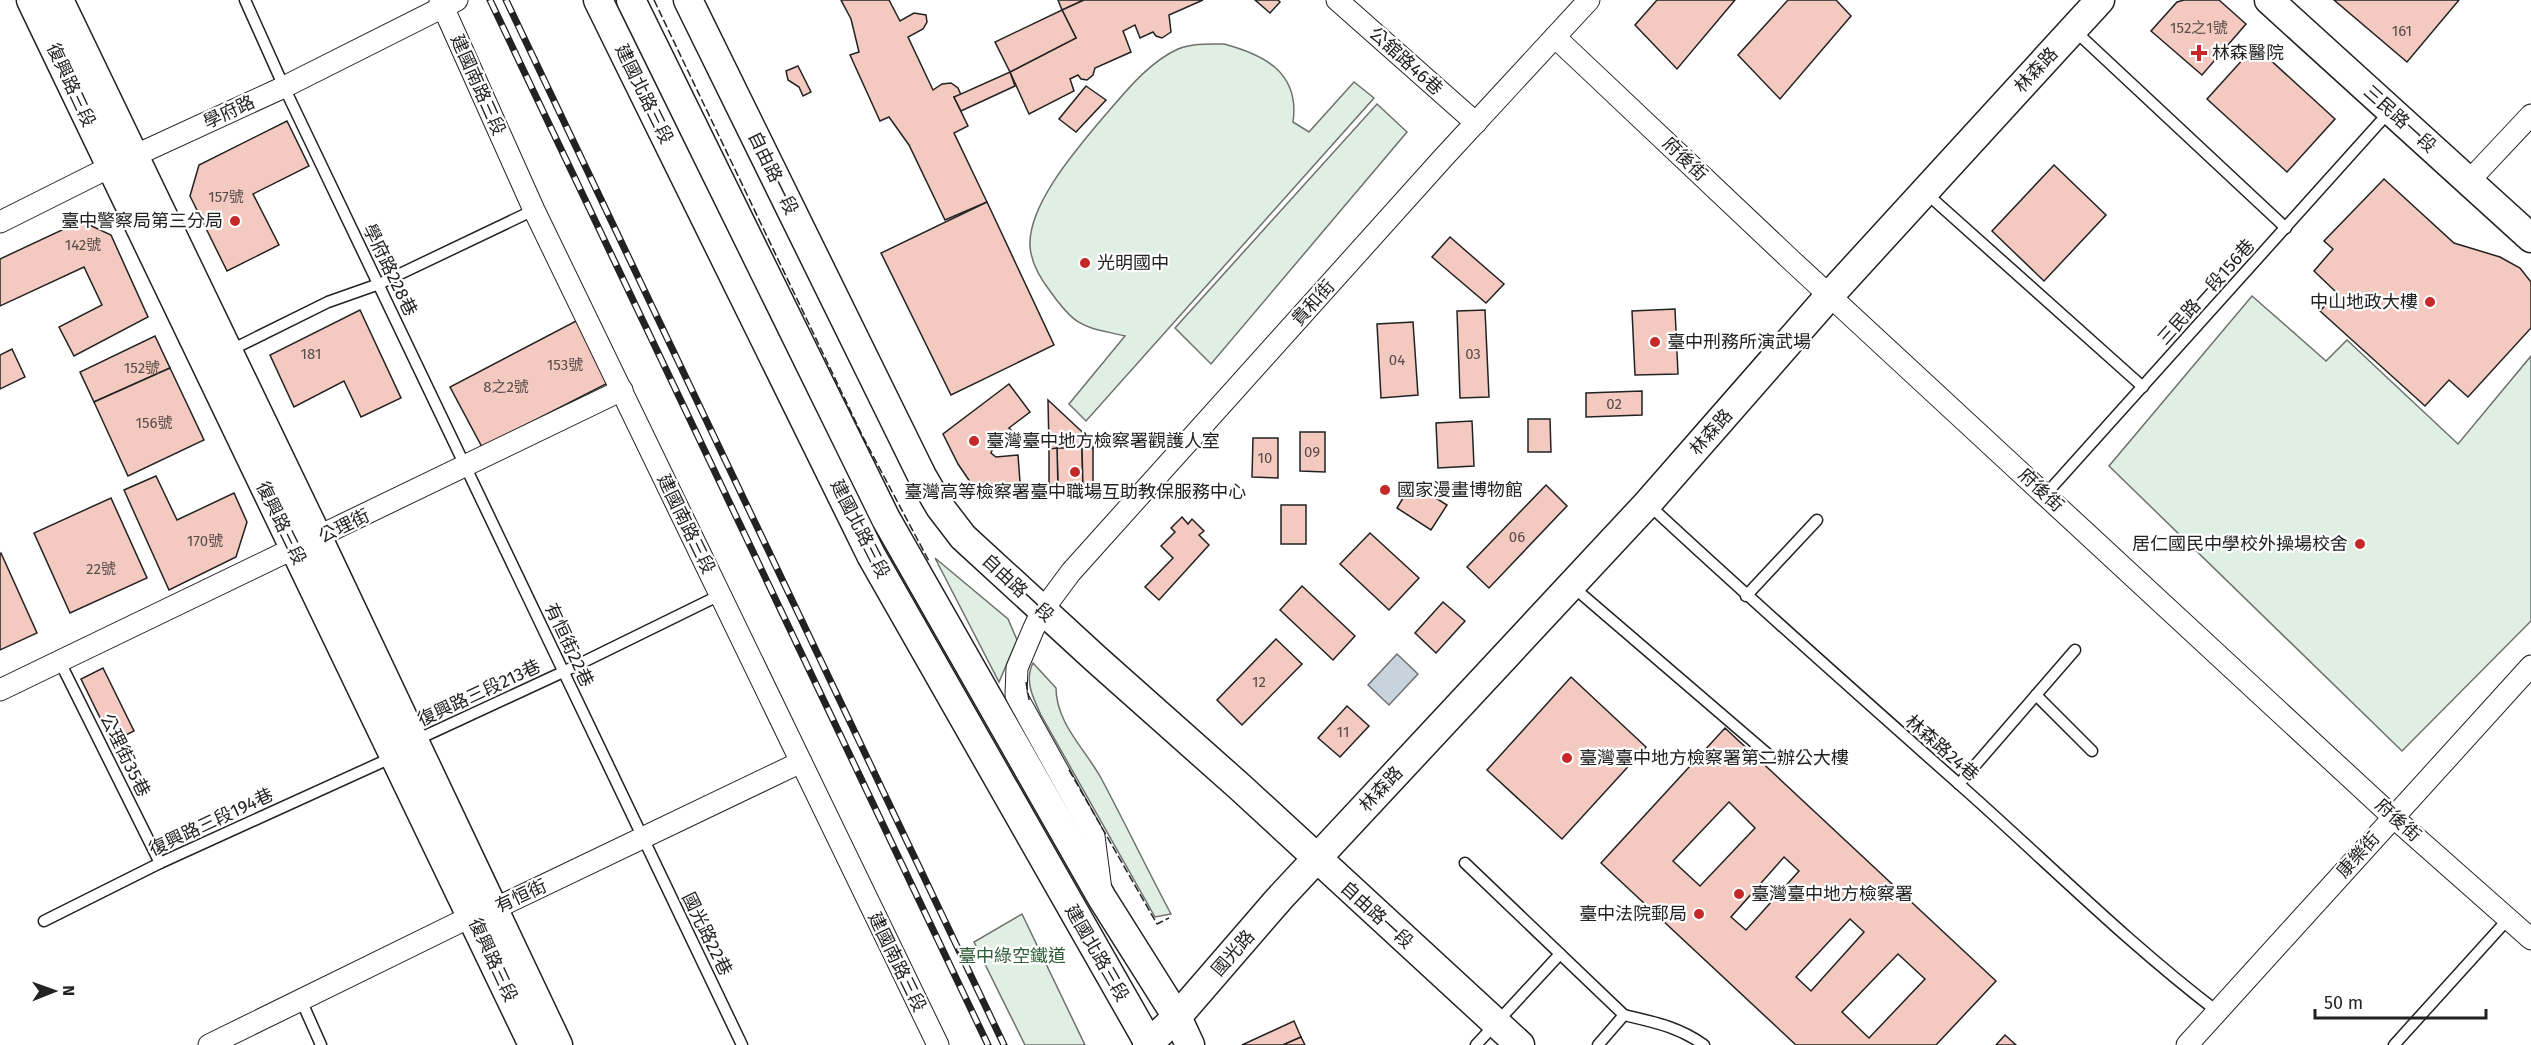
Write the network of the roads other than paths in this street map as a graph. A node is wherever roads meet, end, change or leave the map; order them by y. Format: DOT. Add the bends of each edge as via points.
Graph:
graph roads {
  1 [pos="31,0"];
  2 [pos="60,0"];
  3 [pos="246,0"];
  4 [pos="598,0"];
  5 [pos="631,0"];
  6 [pos="688,0"];
  7 [pos="1337,0"];
  8 [pos="1589,0"];
  9 [pos="2100,0"];
  10 [pos="2269,0"];
  11 [pos="447,2"];
  12 [pos="2074,29"];
  13 [pos="1555,37"];
  14 [pos="284,87"];
  15 [pos="2390,111"];
  16 [pos="2531,115"];
  17 [pos="1476,123"];
  18 [pos="122,161"];
  19 [pos="2469,181"];
  20 [pos="1924,191"];
  21 [pos="534,210"];
  22 [pos="0,222"];
  23 [pos="2286,228"];
  24 [pos="2531,238"];
  25 [pos="379,284"];
  26 [pos="1830,295"];
  27 [pos="229,351"];
  28 [pos="2143,387"];
  29 [pos="622,390"];
  30 [pos="467,466"];
  31 [pos="2045,495"];
  32 [pos="1648,503"];
  33 [pos="1817,520"];
  34 [pos="306,544"];
  35 [pos="1572,586"];
  36 [pos="720,595"];
  37 [pos="1746,596"];
  38 [pos="1042,611"];
  39 [pos="2075,650"];
  40 [pos="60,662"];
  41 [pos="2531,666"];
  42 [pos="563,672"];
  43 [pos="0,690"];
  44 [pos="2036,695"];
  45 [pos="404,749"];
  46 [pos="2092,751"];
  47 [pos="1770,756"];
  48 [pos="801,762"];
  49 [pos="1959,784"];
  50 [pos="2393,817"];
  51 [pos="642,838"];
  52 [pos="1317,859"];
  53 [pos="160,863"];
  54 [pos="1465,863"];
  55 [pos="1102,898"];
  56 [pos="483,913"];
  57 [pos="2509,918"];
  58 [pos="44,921"];
  59 [pos="2531,939"];
  60 [pos="1560,954"];
  61 [pos="301,999"];
  62 [pos="2218,1012"];
  63 [pos="1624,1015"];
  64 [pos="1177,1017"];
  65 [pos="1495,1023"];
  66 [pos="1149,1044"];
  67 [pos="209,1045"];
  68 [pos="321,1045"];
  69 [pos="533,1045"];
  70 [pos="558,1045"];
  71 [pos="742,1045"];
  72 [pos="938,1045"];
  73 [pos="1190,1045"];
  74 [pos="1476,1045"];
  75 [pos="1520,1045"];
  76 [pos="1598,1045"];
  77 [pos="1704,1045"];
  78 [pos="2187,1045"];
  79 [pos="2394,1045"];
  1 -- 18 [label="street, 復興路三段"];
  2 -- 18 [label="street, 復興路三段"];
  3 -- 14 [label="lane, 學府路228巷"];
  4 -- 66 [label="street, 建國北路三段" via="871,555"];
  5 -- 55 [label="street, 建國北路三段" via="886,519"];
  6 -- 38 [label="street, 自由路一段" via="922,477 963,537"];
  7 -- 17 [label="street, 公舘路46巷"];
  8 -- 13 [label="street, 貴和街"];
  9 -- 12 [label="street, 林森路"];
  10 -- 15 [label="street, 三民路一段"];
  11 -- 14 [label="street, 學府路"];
  11 -- 21 [label="street, 建國南路三段"];
  12 -- 20 [label="street, 林森路"];
  12 -- 23 [label="lane"];
  13 -- 17 [label="street, 貴和街"];
  13 -- 26 [label="street, 府後街"];
  14 -- 18 [label="street, 學府路"];
  14 -- 25 [label="lane, 學府路228巷"];
  15 -- 19 [label="street, 三民路一段"];
  15 -- 23 [label="lane, 三民路一段156巷"];
  16 -- 19 [label="street"];
  17 -- 38 [label="street, 貴和街" via="1071,572"];
  18 -- 22 [label="street, 學府路"];
  18 -- 27 [label="street, 復興路三段"];
  18 -- 34 [label="street, 復興路三段"];
  19 -- 24 [label="street, 三民路一段"];
  20 -- 26 [label="street, 林森路"];
  20 -- 28 [label="lane"];
  21 -- 25 [label="lane"];
  21 -- 29 [label="street, 建國南路三段"];
  23 -- 28 [label="lane, 三民路一段156巷"];
  25 -- 27 [label="lane" via="328,302"];
  25 -- 30 [label="lane, 學府路228巷"];
  26 -- 31 [label="street, 府後街"];
  26 -- 32 [label="street, 林森路"];
  27 -- 34 [label="street, 復興路三段"];
  28 -- 31 [label="lane, 三民路一段156巷"];
  29 -- 30 [label="street, 公理街"];
  29 -- 36 [label="street, 建國南路三段"];
  30 -- 34 [label="street, 公理街"];
  30 -- 42 [label="lane, 有恒街22巷"];
  31 -- 50 [label="street, 府後街"];
  32 -- 35 [label="street, 林森路"];
  32 -- 37 [label="lane, 林森路24巷"];
  33 -- 37 [label="lane"];
  34 -- 40 [label="street, 公理街"];
  34 -- 45 [label="street, 復興路三段"];
  35 -- 47 [label="lane"];
  35 -- 52 [label="street, 林森路"];
  36 -- 42 [label="lane, 復興路三段213巷"];
  36 -- 48 [label="street, 建國南路三段"];
  37 -- 49 [label="lane, 林森路24巷"];
  38 -- 52 [label="street, 自由路一段"];
  38 -- 55 [label="street, 貴和街" via="1017,668 1016,695 1094,836"];
  39 -- 44 [label="lane"];
  40 -- 43 [label="street, 公理街"];
  40 -- 53 [label="lane, 公理街35巷"];
  41 -- 50 [label="street, 康樂街"];
  42 -- 45 [label="lane, 復興路三段213巷"];
  42 -- 51 [label="lane, 有恒街22巷"];
  44 -- 46 [label="lane"];
  44 -- 49 [label="lane"];
  45 -- 53 [label="lane, 復興路三段194巷"];
  45 -- 56 [label="street, 復興路三段"];
  48 -- 51 [label="street, 有恒街"];
  48 -- 72 [label="street, 建國南路三段"];
  49 -- 62 [label="lane, 林森路24巷" via="2095,909"];
  50 -- 57 [label="street, 府後街"];
  50 -- 62 [label="street, 康樂街"];
  51 -- 56 [label="street, 有恒街"];
  51 -- 71 [label="lane, 國光路22巷"];
  52 -- 64 [label="street, 國光路"];
  52 -- 65 [label="street, 自由路一段"];
  53 -- 58 [label="lane, 復興路三段194巷"];
  54 -- 60 [label="lane"];
  55 -- 64 [label="street, 建國北路三段"];
  56 -- 61 [label="street, 有恒街"];
  56 -- 69 [label="street, 復興路三段"];
  56 -- 70 [label="street, 復興路三段"];
  57 -- 59 [label="street, 府後街"];
  57 -- 79 [label="lane"];
  60 -- 63 [label="lane"];
  60 -- 65 [label="lane"];
  61 -- 67 [label="street, 有恒街"];
  61 -- 68 [label="lane"];
  62 -- 78 [label="street, 康樂街"];
  63 -- 76 [label="lane"];
  63 -- 77 [label="lane" via="1666,1024"];
  64 -- 66 [label="street, 國光路"];
  64 -- 73 [label="street, 建國北路三段"];
  65 -- 74 [label="lane"];
  65 -- 75 [label="street, 自由路一段"];
}
